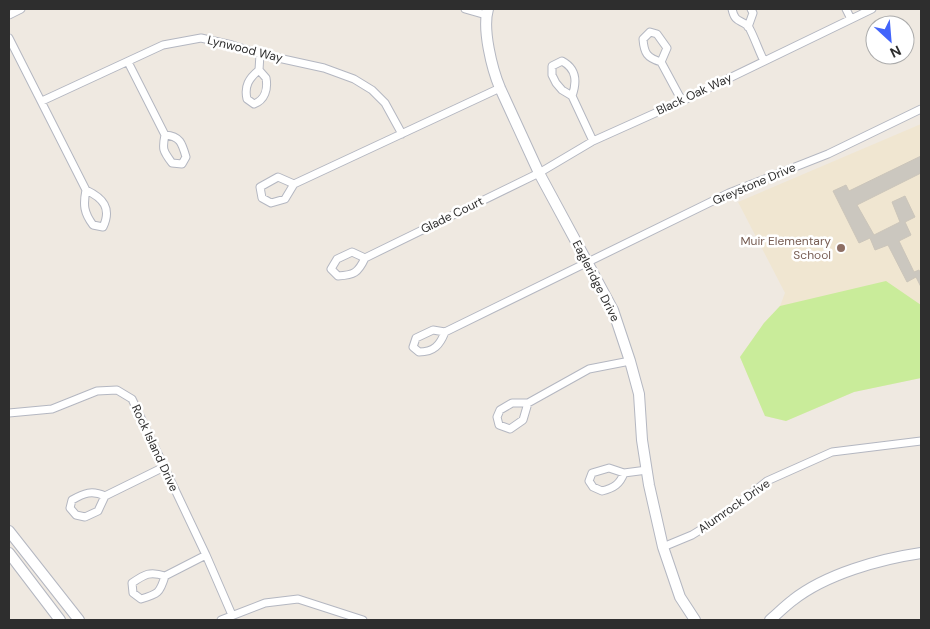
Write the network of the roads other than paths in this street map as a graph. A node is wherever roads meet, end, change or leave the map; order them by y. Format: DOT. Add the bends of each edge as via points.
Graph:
graph roads {
  1 [pos="21,9"];
  2 [pos="465,9"];
  3 [pos="732,9"];
  4 [pos="751,9"];
  5 [pos="846,9"];
  6 [pos="872,9"];
  7 [pos="487,12"];
  8 [pos="9,15"];
  9 [pos="851,19"];
  10 [pos="748,26"];
  11 [pos="9,38"];
  12 [pos="260,54"];
  13 [pos="764,61"];
  14 [pos="128,62"];
  15 [pos="661,62"];
  16 [pos="259,70"];
  17 [pos="500,88"];
  18 [pos="572,96"];
  19 [pos="42,101"];
  20 [pos="682,101"];
  21 [pos="921,109"];
  22 [pos="402,134"];
  23 [pos="165,135"];
  24 [pos="593,141"];
  25 [pos="539,173"];
  26 [pos="294,184"];
  27 [pos="86,190"];
  28 [pos="365,258"];
  29 [pos="588,263"];
  30 [pos="445,332"];
  31 [pos="630,361"];
  32 [pos="528,403"];
  33 [pos="9,413"];
  34 [pos="921,440"];
  35 [pos="164,467"];
  36 [pos="647,470"];
  37 [pos="624,473"];
  38 [pos="105,496"];
  39 [pos="9,531"];
  40 [pos="663,547"];
  41 [pos="9,552"];
  42 [pos="921,553"];
  43 [pos="206,555"];
  44 [pos="165,576"];
  45 [pos="232,615"];
  46 [pos="337,616"];
  47 [pos="60,620"];
  48 [pos="79,620"];
  49 [pos="221,620"];
  50 [pos="363,620"];
  51 [pos="695,620"];
  52 [pos="770,620"];
  1 -- 8 [label="street"];
  2 -- 7 [label="street"];
  3 -- 10 [label="street" via="738,22"];
  4 -- 10 [label="street" via="753,13"];
  5 -- 9 [label="street"];
  6 -- 9 [label="street, Black Oak Way"];
  7 -- 17 [label="street, Eagleridge Drive" via="492,62"];
  9 -- 13 [label="street, Black Oak Way"];
  10 -- 13 [label="street"];
  11 -- 19 [label="street"];
  12 -- 14 [label="street, Lynwood Way" via="201,38 163,45"];
  12 -- 16 [label="street"];
  12 -- 22 [label="street, Lynwood Way" via="324,68 354,79 372,90 385,104"];
  13 -- 20 [label="street, Black Oak Way"];
  14 -- 19 [label="street, Lynwood Way"];
  14 -- 23 [label="street"];
  15 -- 20 [label="street"];
  17 -- 22 [label="street"];
  17 -- 25 [label="street, Eagleridge Drive"];
  18 -- 18 [label="street" via="575,74 562,61 552,66 552,75 562,90"];
  18 -- 24 [label="street"];
  19 -- 27 [label="street"];
  20 -- 24 [label="street, Black Oak Way"];
  21 -- 29 [label="street, Greystone Drive" via="828,154 729,193"];
  22 -- 26 [label="street"];
  24 -- 25 [label="street, Black Oak Way"];
  25 -- 28 [label="street, Glade Court"];
  25 -- 29 [label="street, Eagleridge Drive"];
  26 -- 26 [label="street" via="278,177 260,187 262,198 271,203 285,199"];
  27 -- 27 [label="street" via="86,216 93,225 103,227 107,218 104,204 98,196"];
  28 -- 28 [label="street, Glade Court" via="352,252 337,259 331,269 338,276 350,275 360,269"];
  29 -- 30 [label="street, Greystone Drive"];
  29 -- 31 [label="street, Eagleridge Drive" via="613,310"];
  31 -- 32 [label="street" via="589,369"];
  31 -- 36 [label="street, Eagleridge Drive" via="639,394"];
  32 -- 32 [label="street" via="512,403 500,410 496,417 498,426 510,429 523,420"];
  33 -- 35 [label="street, Rock Island Drive" via="52,409 97,391 117,390 132,399"];
  34 -- 40 [label="street, Alumrock Drive" via="832,452 767,481 723,516 692,535"];
  35 -- 38 [label="street"];
  35 -- 43 [label="street, Rock Island Drive"];
  36 -- 37 [label="street"];
  36 -- 40 [label="street, Eagleridge Drive"];
  37 -- 37 [label="street" via="609,468 592,473 589,481 602,491 621,482"];
  38 -- 38 [label="street" via="95,492 83,493 72,500 70,508 76,515 86,517 98,511"];
  39 -- 48 [label="street"];
  40 -- 51 [label="street, Eagleridge Drive" via="680,598"];
  41 -- 47 [label="street"];
  42 -- 52 [label="street" via="870,564 832,578 794,599"];
  43 -- 44 [label="street"];
  43 -- 45 [label="street, Rock Island Drive"];
  44 -- 44 [label="street" via="153,572 142,576 132,583 133,593 141,599 155,595 161,590"];
  45 -- 46 [label="street" via="265,603 298,599"];
  45 -- 49 [label="street"];
  46 -- 50 [label="street"];
}
